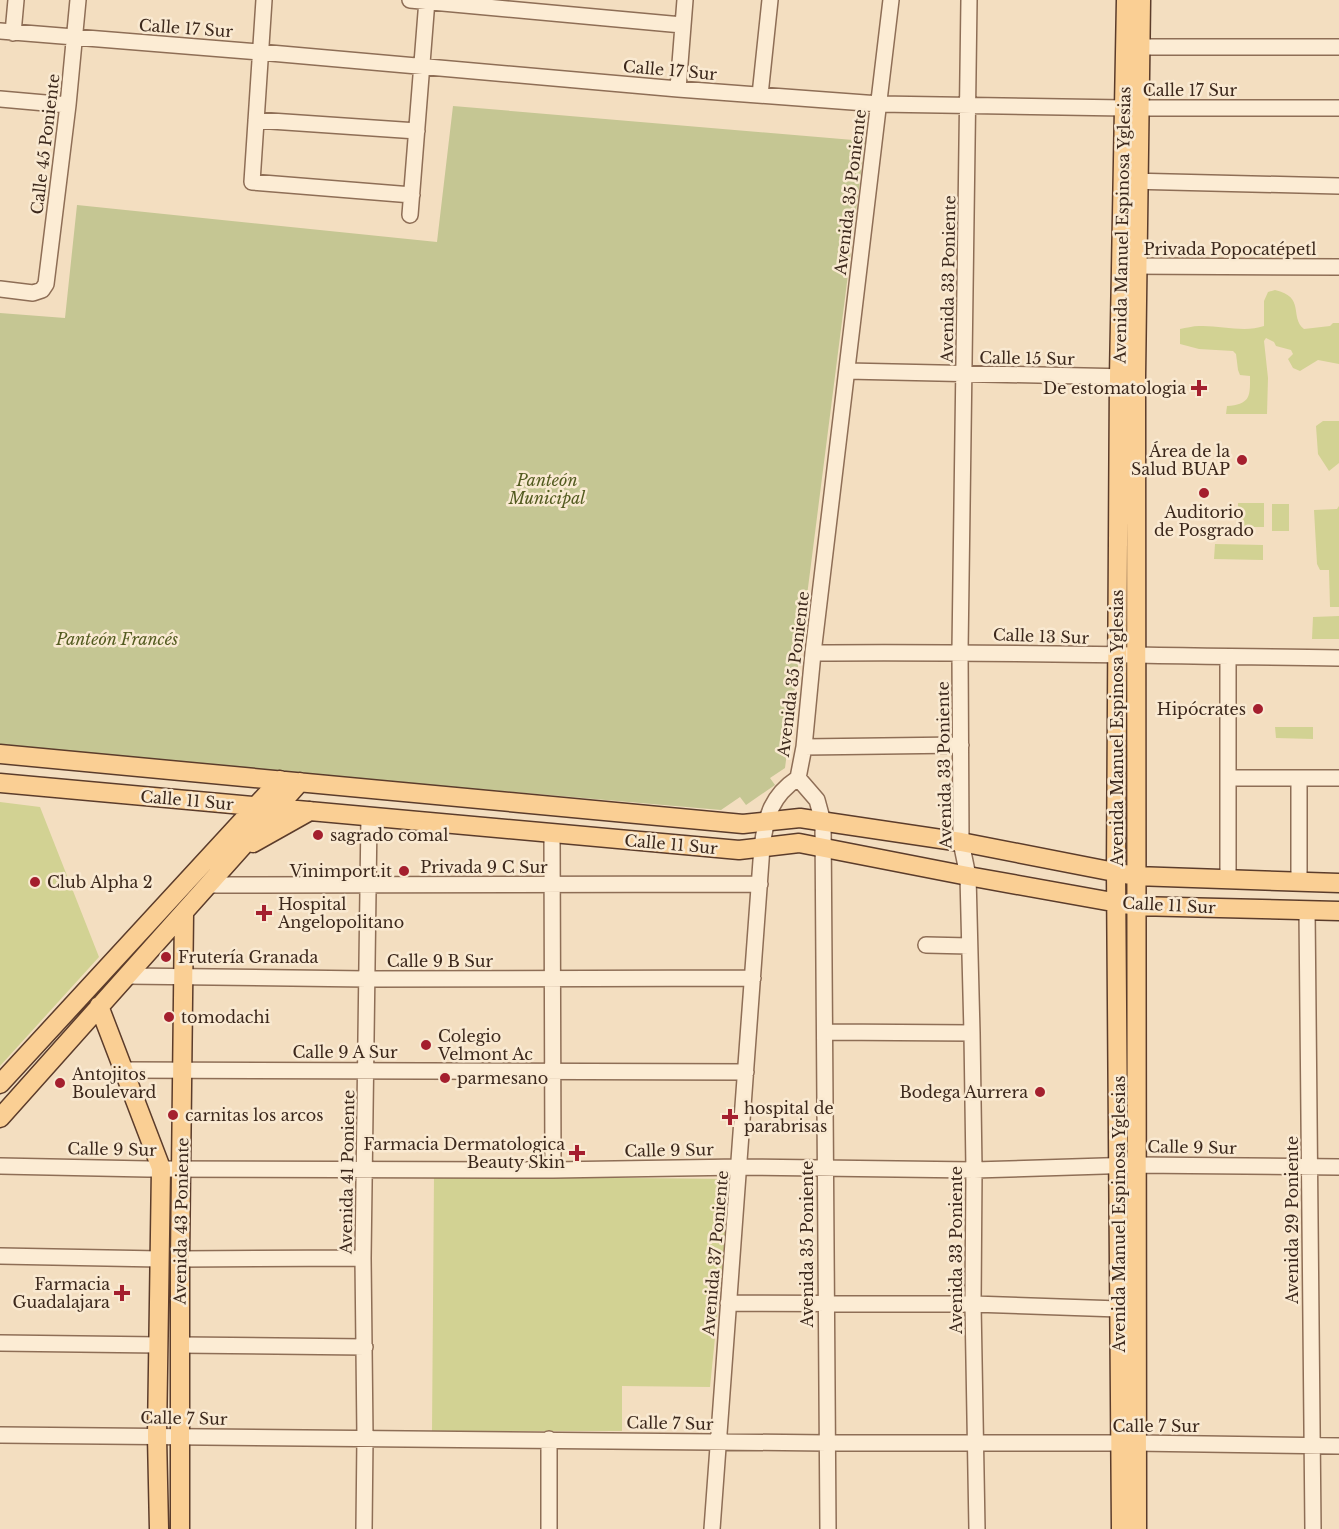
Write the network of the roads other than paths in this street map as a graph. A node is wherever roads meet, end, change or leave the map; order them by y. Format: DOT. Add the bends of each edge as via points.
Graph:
graph roads {
  1 [pos="16,0"];
  2 [pos="78,0"];
  3 [pos="264,0"];
  4 [pos="411,0"];
  5 [pos="685,0"];
  6 [pos="770,0"];
  7 [pos="891,0"];
  8 [pos="969,0"];
  9 [pos="1126,0"];
  10 [pos="1141,0"];
  11 [pos="427,1"];
  12 [pos="682,26"];
  13 [pos="7,32"];
  14 [pos="75,38"];
  15 [pos="1133,47"];
  16 [pos="1339,47"];
  17 [pos="259,52"];
  18 [pos="422,66"];
  19 [pos="678,89"];
  20 [pos="760,95"];
  21 [pos="0,101"];
  22 [pos="879,104"];
  23 [pos="68,105"];
  24 [pos="969,106"];
  25 [pos="1132,108"];
  26 [pos="1339,108"];
  27 [pos="256,120"];
  28 [pos="417,130"];
  29 [pos="1132,181"];
  30 [pos="1339,186"];
  31 [pos="412,195"];
  32 [pos="410,215"];
  33 [pos="1130,266"];
  34 [pos="1339,267"];
  35 [pos="0,289"];
  36 [pos="847,371"];
  37 [pos="964,375"];
  38 [pos="1127,377"];
  39 [pos="960,651"];
  40 [pos="813,653"];
  41 [pos="1128,656"];
  42 [pos="1228,657"];
  43 [pos="1339,658"];
  44 [pos="961,745"];
  45 [pos="804,747"];
  46 [pos="0,754"];
  47 [pos="798,778"];
  48 [pos="1228,778"];
  49 [pos="1299,778"];
  50 [pos="1339,778"];
  51 [pos="280,780"];
  52 [pos="300,782"];
  53 [pos="0,783"];
  54 [pos="256,807"];
  55 [pos="277,808"];
  56 [pos="310,811"];
  57 [pos="369,817"];
  58 [pos="766,821"];
  59 [pos="822,822"];
  60 [pos="552,833"];
  61 [pos="961,842"];
  62 [pos="762,848"];
  63 [pos="239,851"];
  64 [pos="823,855"];
  65 [pos="1116,872"];
  66 [pos="968,876"];
  67 [pos="1135,876"];
  68 [pos="1228,879"];
  69 [pos="1299,882"];
  70 [pos="1339,883"];
  71 [pos="760,884"];
  72 [pos="209,885"];
  73 [pos="369,885"];
  74 [pos="552,885"];
  75 [pos="1116,902"];
  76 [pos="1135,906"];
  77 [pos="1307,910"];
  78 [pos="1339,911"];
  79 [pos="184,913"];
  80 [pos="926,945"];
  81 [pos="969,946"];
  82 [pos="127,976"];
  83 [pos="184,976"];
  84 [pos="753,978"];
  85 [pos="368,979"];
  86 [pos="552,979"];
  87 [pos="99,1006"];
  88 [pos="825,1032"];
  89 [pos="972,1033"];
  90 [pos="183,1069"];
  91 [pos="124,1070"];
  92 [pos="366,1070"];
  93 [pos="552,1071"];
  94 [pos="746,1072"];
  95 [pos="0,1084"];
  96 [pos="0,1118"];
  97 [pos="1128,1165"];
  98 [pos="0,1166"];
  99 [pos="740,1167"];
  100 [pos="1310,1167"];
  101 [pos="1339,1167"];
  102 [pos="161,1168"];
  103 [pos="182,1168"];
  104 [pos="365,1168"];
  105 [pos="825,1168"];
  106 [pos="553,1170"];
  107 [pos="974,1170"];
  108 [pos="0,1256"];
  109 [pos="363,1258"];
  110 [pos="160,1259"];
  111 [pos="180,1259"];
  112 [pos="728,1303"];
  113 [pos="825,1303"];
  114 [pos="973,1304"];
  115 [pos="1119,1309"];
  116 [pos="0,1343"];
  117 [pos="159,1345"];
  118 [pos="180,1345"];
  119 [pos="364,1347"];
  120 [pos="0,1435"];
  121 [pos="157,1436"];
  122 [pos="180,1436"];
  123 [pos="365,1437"];
  124 [pos="549,1439"];
  125 [pos="718,1441"];
  126 [pos="827,1443"];
  127 [pos="976,1443"];
  128 [pos="1128,1443"];
  129 [pos="1312,1445"];
  130 [pos="1339,1446"];
  131 [pos="159,1529"];
  132 [pos="180,1529"];
  133 [pos="364,1529"];
  134 [pos="549,1529"];
  135 [pos="712,1529"];
  136 [pos="828,1529"];
  137 [pos="977,1529"];
  138 [pos="1121,1529"];
  139 [pos="1137,1529"];
  140 [pos="1313,1529"];
  1 -- 13 [label="street"];
  2 -- 14 [label="street, Calle 45 Poniente"];
  3 -- 17 [label="street"];
  4 -- 11 [label="street"];
  5 -- 12 [label="street"];
  6 -- 20 [label="street"];
  7 -- 22 [label="street, Avenida 35 Poniente"];
  8 -- 24 [label="street, Avenida 33 Poniente"];
  9 -- 15 [label="main road, Avenida Manuel Espinosa Yglesias"];
  10 -- 15 [label="main road, Avenida Manuel Espinosa Yglesias"];
  11 -- 12 [label="street"];
  11 -- 18 [label="street"];
  12 -- 19 [label="street"];
  13 -- 14 [label="street, Calle 17 Sur"];
  14 -- 17 [label="street, Calle 17 Sur"];
  14 -- 23 [label="street, Calle 45 Poniente"];
  15 -- 16 [label="street"];
  15 -- 25 [label="main road, Avenida Manuel Espinosa Yglesias"];
  17 -- 18 [label="street, Calle 17 Sur"];
  17 -- 27 [label="street"];
  18 -- 19 [label="street, Calle 17 Sur"];
  18 -- 28 [label="street"];
  19 -- 20 [label="street, Calle 17 Sur"];
  20 -- 22 [label="street, Calle 17 Sur"];
  21 -- 23 [label="street"];
  22 -- 24 [label="street, Calle 17 Sur"];
  22 -- 36 [label="street, Avenida 35 Poniente"];
  23 -- 35 [label="street, Calle 45 Poniente" via="46,284 33,293"];
  24 -- 25 [label="street, Calle 17 Sur"];
  24 -- 37 [label="street, Avenida 33 Poniente"];
  25 -- 26 [label="street, Calle 17 Sur"];
  25 -- 29 [label="main road, Avenida Manuel Espinosa Yglesias"];
  27 -- 28 [label="street"];
  27 -- 31 [label="street" via="252,182"];
  28 -- 31 [label="street"];
  29 -- 30 [label="street"];
  29 -- 33 [label="main road, Avenida Manuel Espinosa Yglesias"];
  31 -- 32 [label="street"];
  33 -- 34 [label="street, Privada Popocatépetl"];
  33 -- 38 [label="main road, Avenida Manuel Espinosa Yglesias"];
  36 -- 37 [label="street, Calle 15 Sur"];
  36 -- 40 [label="street, Avenida 35 Poniente"];
  37 -- 38 [label="street, Calle 15 Sur"];
  37 -- 39 [label="street, Avenida 33 Poniente"];
  38 -- 41 [label="main road, Avenida Manuel Espinosa Yglesias"];
  39 -- 40 [label="street, Calle 13 Sur"];
  39 -- 41 [label="street, Calle 13 Sur"];
  39 -- 44 [label="street, Avenida 33 Poniente"];
  40 -- 45 [label="street, Avenida 35 Poniente"];
  41 -- 42 [label="street, Calle 13 Sur"];
  41 -- 65 [label="main road, Avenida Manuel Espinosa Yglesias"];
  41 -- 67 [label="main road, Avenida Manuel Espinosa Yglesias"];
  42 -- 43 [label="street, Calle 13 Sur"];
  42 -- 48 [label="street"];
  44 -- 45 [label="street"];
  44 -- 61 [label="street, Avenida 33 Poniente"];
  45 -- 47 [label="street, Avenida 35 Poniente"];
  46 -- 51 [label="main road, Calle 11 Sur"];
  47 -- 58 [label="street, Avenida 37 Poniente" via="773,802"];
  47 -- 59 [label="street, Avenida 35 Poniente" via="817,800"];
  48 -- 49 [label="street"];
  48 -- 68 [label="street"];
  49 -- 50 [label="street"];
  49 -- 69 [label="street"];
  51 -- 52 [label="main road, Calle 11 Sur"];
  51 -- 54 [label="main road"];
  52 -- 55 [label="main road"];
  52 -- 58 [label="main road, Calle 11 Sur" via="743,824"];
  53 -- 54 [label="main road, Calle 11 Sur"];
  54 -- 55 [label="main road, Calle 11 Sur"];
  54 -- 95 [label="main road"];
  55 -- 56 [label="main road, Calle 11 Sur"];
  55 -- 63 [label="main road"];
  56 -- 57 [label="main road, Calle 11 Sur"];
  56 -- 63 [label="main road"];
  57 -- 60 [label="main road, Calle 11 Sur"];
  57 -- 73 [label="street, Avenida 41 Poniente"];
  58 -- 59 [label="main road, Calle 11 Sur" via="800,818"];
  58 -- 62 [label="street, Avenida 37 Poniente"];
  59 -- 61 [label="main road, Calle 11 Sur"];
  59 -- 64 [label="street, Avenida 35 Poniente"];
  60 -- 62 [label="main road, Calle 11 Sur" via="739,850"];
  60 -- 74 [label="street"];
  61 -- 65 [label="main road, Calle 11 Sur"];
  61 -- 66 [label="street, Avenida 33 Poniente"];
  62 -- 64 [label="main road, Calle 11 Sur" via="799,843"];
  62 -- 71 [label="street, Avenida 37 Poniente"];
  63 -- 72 [label="main road"];
  64 -- 66 [label="main road, Calle 11 Sur" via="848,852"];
  64 -- 88 [label="street, Avenida 35 Poniente"];
  65 -- 67 [label="main road, Calle 11 Sur"];
  65 -- 75 [label="main road, Avenida Manuel Espinosa Yglesias"];
  66 -- 75 [label="main road, Calle 11 Sur"];
  66 -- 81 [label="street, Avenida 33 Poniente"];
  67 -- 68 [label="main road, Calle 11 Sur"];
  67 -- 76 [label="main road, Avenida Manuel Espinosa Yglesias"];
  68 -- 69 [label="main road, Calle 11 Sur"];
  69 -- 70 [label="main road, Calle 11 Sur"];
  71 -- 74 [label="street, Privada 9 C Sur"];
  71 -- 84 [label="street, Avenida 37 Poniente"];
  72 -- 73 [label="street, Privada 9 C Sur"];
  72 -- 79 [label="main road"];
  73 -- 74 [label="street, Privada 9 C Sur"];
  73 -- 85 [label="street, Avenida 41 Poniente"];
  74 -- 86 [label="street"];
  75 -- 76 [label="main road, Calle 11 Sur"];
  75 -- 97 [label="main road, Avenida Manuel Espinosa Yglesias"];
  76 -- 77 [label="main road, Calle 11 Sur"];
  76 -- 97 [label="main road, Avenida Manuel Espinosa Yglesias"];
  77 -- 78 [label="main road, Calle 11 Sur"];
  77 -- 100 [label="street, Avenida 29 Poniente"];
  79 -- 82 [label="main road"];
  79 -- 83 [label="main road, Avenida 43 Poniente"];
  80 -- 81 [label="street"];
  81 -- 89 [label="street, Avenida 33 Poniente"];
  82 -- 83 [label="street, Calle 9 B Sur"];
  82 -- 87 [label="main road"];
  83 -- 85 [label="street, Calle 9 B Sur"];
  83 -- 90 [label="main road, Avenida 43 Poniente"];
  84 -- 86 [label="street, Calle 9 B Sur"];
  84 -- 94 [label="street, Avenida 37 Poniente"];
  85 -- 86 [label="street, Calle 9 B Sur"];
  85 -- 92 [label="street, Avenida 41 Poniente"];
  86 -- 93 [label="street"];
  87 -- 91 [label="main road, Avenida 43 Poniente"];
  87 -- 96 [label="main road"];
  88 -- 89 [label="street"];
  88 -- 105 [label="street, Avenida 35 Poniente"];
  89 -- 107 [label="street, Avenida 33 Poniente"];
  90 -- 91 [label="street, Calle 9 A Sur"];
  90 -- 92 [label="street, Calle 9 A Sur"];
  90 -- 103 [label="main road, Avenida 43 Poniente"];
  91 -- 102 [label="main road, Avenida 43 Poniente"];
  92 -- 93 [label="street, Calle 9 A Sur"];
  92 -- 104 [label="street, Avenida 41 Poniente"];
  93 -- 94 [label="street, Calle 9 A Sur"];
  93 -- 106 [label="street"];
  94 -- 99 [label="street, Avenida 37 Poniente"];
  97 -- 100 [label="street, Calle 9 Sur"];
  97 -- 107 [label="street, Calle 9 Sur"];
  97 -- 115 [label="main road, Avenida Manuel Espinosa Yglesias"];
  97 -- 128 [label="main road, Avenida Manuel Espinosa Yglesias"];
  98 -- 102 [label="street, Calle 9 Sur"];
  99 -- 105 [label="street, Calle 9 Sur"];
  99 -- 106 [label="street, Calle 9 Sur"];
  99 -- 112 [label="street, Avenida 37 Poniente"];
  100 -- 101 [label="street, Calle 9 Sur"];
  100 -- 129 [label="street, Avenida 29 Poniente"];
  102 -- 103 [label="street, Calle 9 Sur"];
  102 -- 110 [label="main road, Avenida 43 Poniente"];
  103 -- 104 [label="street, Calle 9 Sur"];
  103 -- 111 [label="main road, Avenida 43 Poniente"];
  104 -- 106 [label="street, Calle 9 Sur"];
  104 -- 109 [label="street, Avenida 41 Poniente"];
  105 -- 107 [label="street, Calle 9 Sur"];
  105 -- 113 [label="street, Avenida 35 Poniente"];
  107 -- 114 [label="street, Avenida 33 Poniente"];
  108 -- 110 [label="street"];
  109 -- 111 [label="street"];
  109 -- 119 [label="street, Avenida 41 Poniente"];
  110 -- 117 [label="main road, Avenida 43 Poniente"];
  111 -- 118 [label="main road, Avenida 43 Poniente"];
  112 -- 113 [label="street"];
  112 -- 125 [label="street, Avenida 37 Poniente"];
  113 -- 114 [label="street"];
  113 -- 126 [label="street, Avenida 35 Poniente"];
  114 -- 115 [label="street"];
  114 -- 127 [label="street, Avenida 33 Poniente"];
  115 -- 128 [label="main road, Avenida Manuel Espinosa Yglesias"];
  116 -- 117 [label="street"];
  117 -- 121 [label="main road, Avenida 43 Poniente"];
  118 -- 119 [label="street"];
  118 -- 122 [label="main road, Avenida 43 Poniente"];
  119 -- 123 [label="street, Avenida 41 Poniente"];
  120 -- 121 [label="street, Calle 7 Sur"];
  121 -- 122 [label="street, Calle 7 Sur"];
  121 -- 131 [label="main road, Avenida 43 Poniente"];
  122 -- 123 [label="street, Calle 7 Sur"];
  122 -- 132 [label="main road, Avenida 43 Poniente"];
  123 -- 124 [label="street, Calle 7 Sur"];
  123 -- 133 [label="street, Avenida 41 Poniente"];
  124 -- 125 [label="street, Calle 7 Sur"];
  124 -- 134 [label="street"];
  125 -- 126 [label="street, Calle 7 Sur"];
  125 -- 135 [label="street, Avenida 37 Poniente"];
  126 -- 127 [label="street, Calle 7 Sur"];
  126 -- 136 [label="street, Avenida 35 Poniente"];
  127 -- 128 [label="street, Calle 7 Sur"];
  127 -- 137 [label="street, Avenida 33 Poniente"];
  128 -- 129 [label="street, Calle 7 Sur"];
  128 -- 138 [label="main road, Avenida Manuel Espinosa Yglesias"];
  128 -- 139 [label="main road, Avenida Manuel Espinosa Yglesias"];
  129 -- 130 [label="street, Calle 7 Sur"];
  129 -- 140 [label="street, Avenida 29 Poniente"];
}
